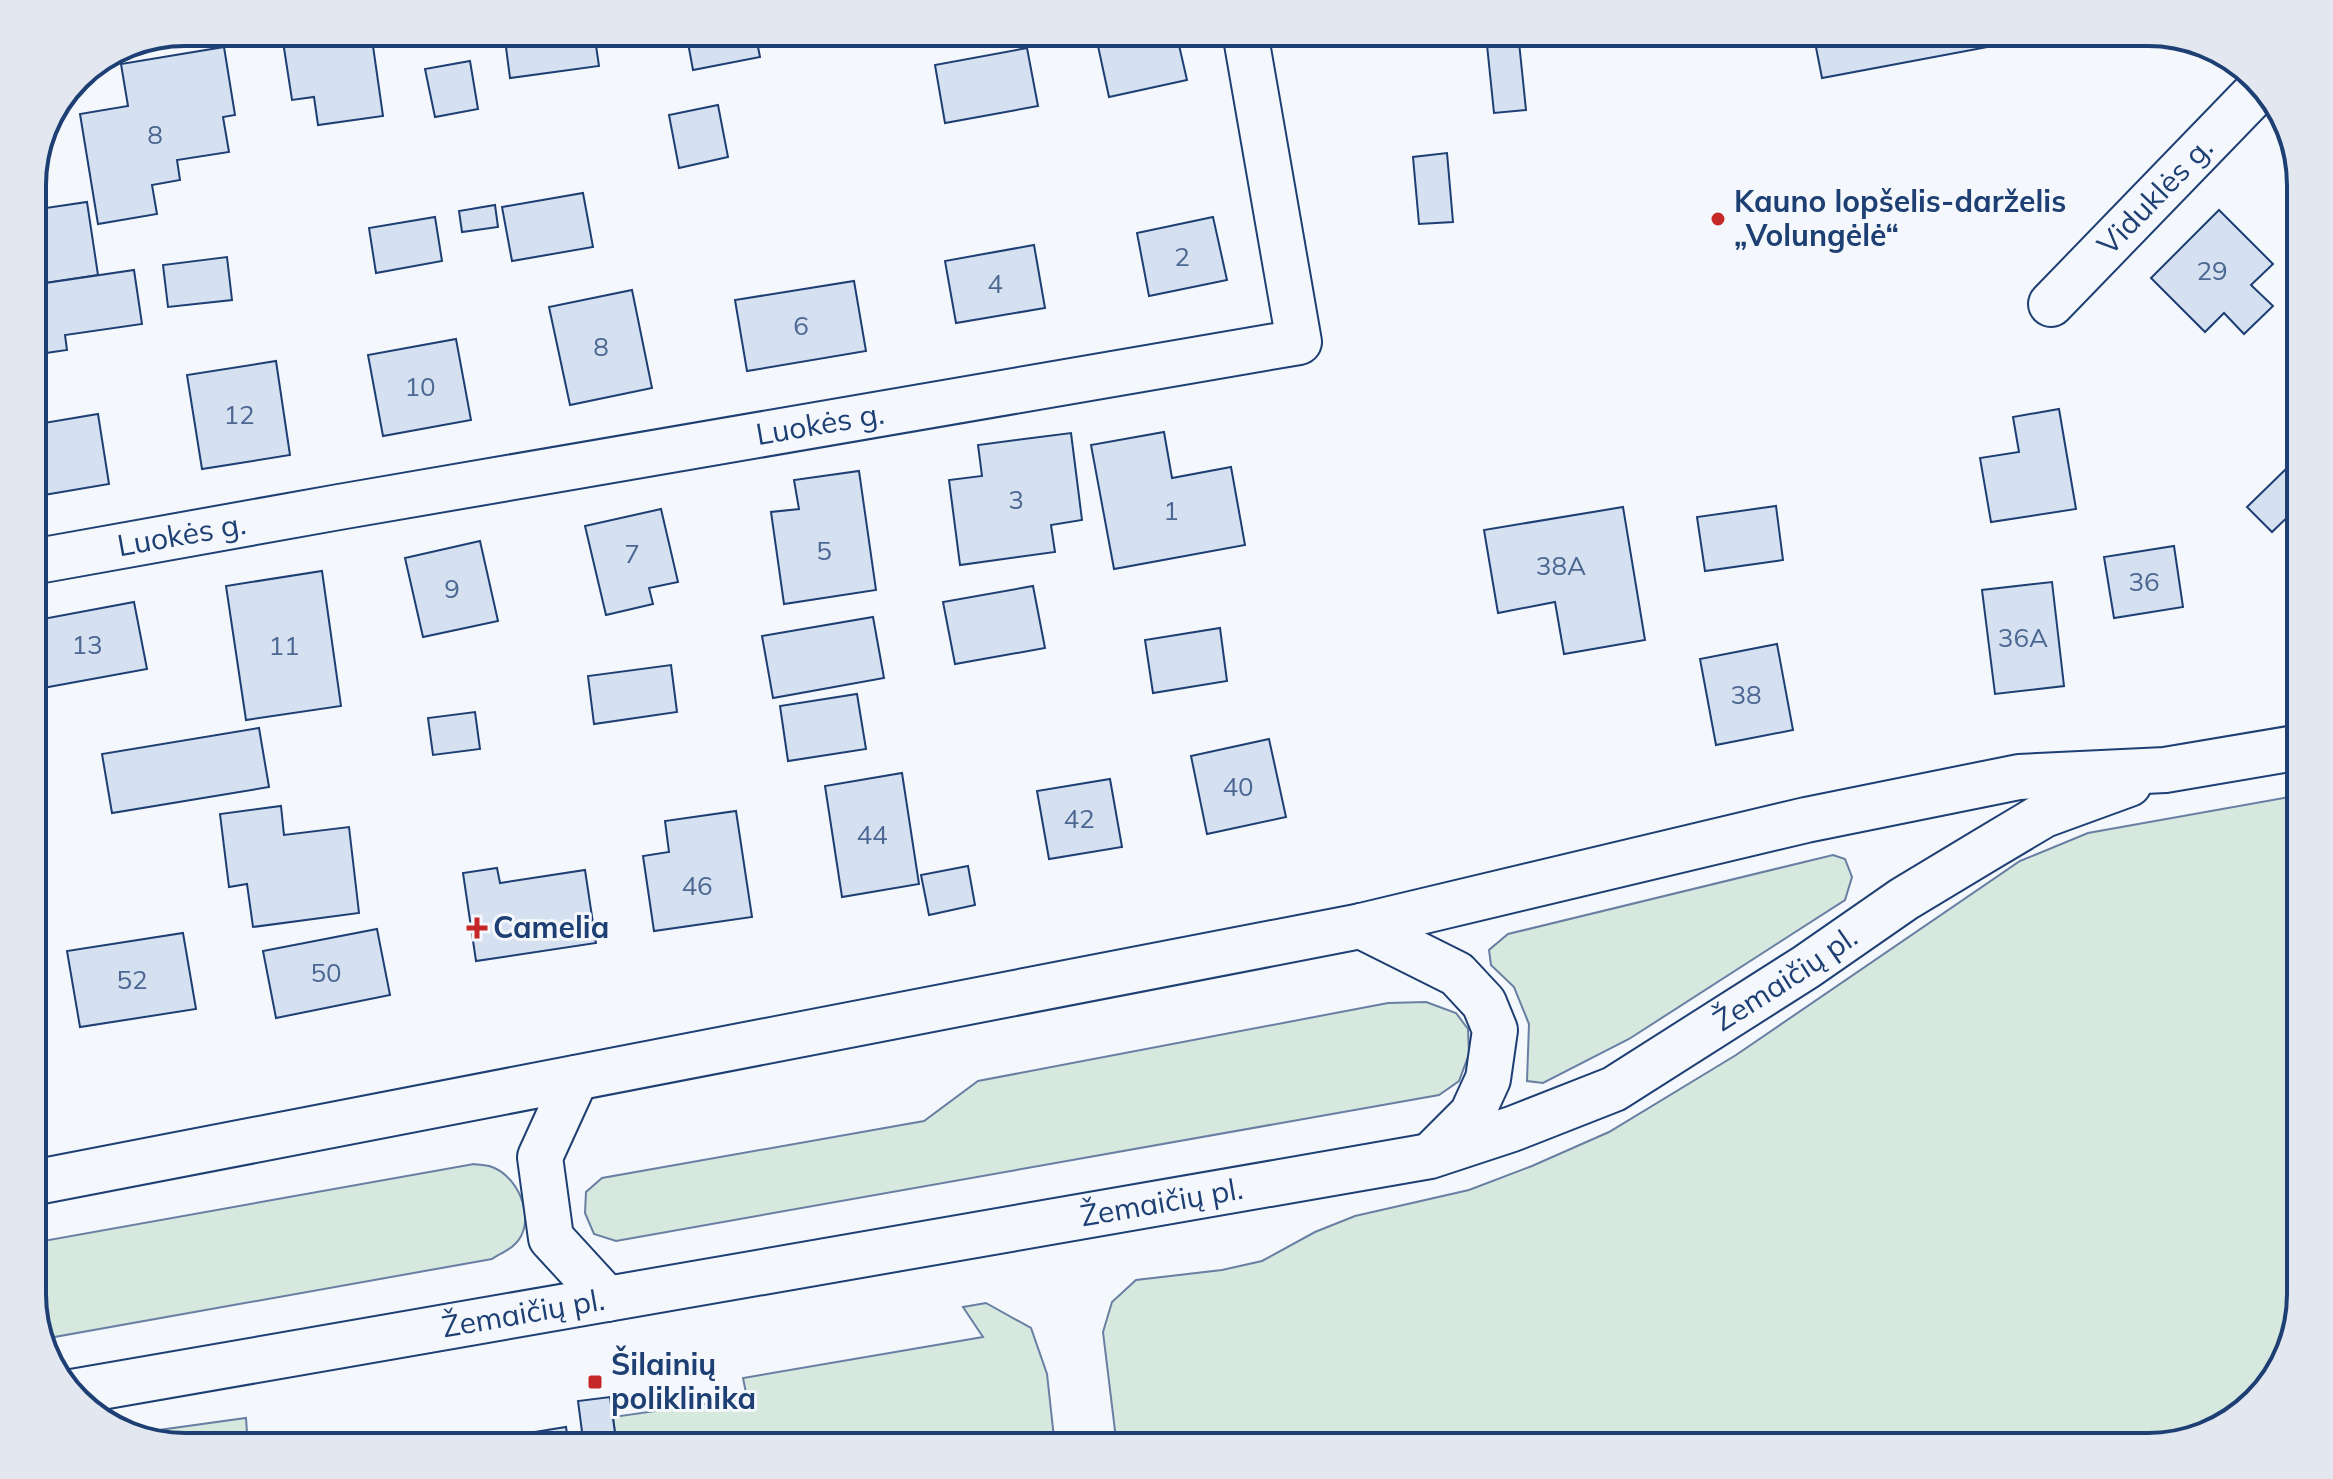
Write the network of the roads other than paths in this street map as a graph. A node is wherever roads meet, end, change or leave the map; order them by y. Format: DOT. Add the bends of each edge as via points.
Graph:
graph roads {
  1 [pos="1247,46"];
  2 [pos="2254,94"];
  3 [pos="2051,304"];
  4 [pos="46,559"];
  5 [pos="2287,749"];
  6 [pos="2165,770"];
  7 [pos="1361,926"];
  8 [pos="576,1078"];
  9 [pos="1430,1156"];
  10 [pos="46,1180"];
  11 [pos="607,1299"];
  12 [pos="84,1390"];
  1 -- 4 [label="main road, Luokės g." via="1299,342"];
  2 -- 3 [label="main road, Viduklės g."];
  5 -- 6 [label="main road, Žemaičių pl."];
  6 -- 7 [label="main road, Žemaičių pl." via="2019,777 1806,820"];
  6 -- 9 [label="main road, Žemaičių pl." via="2044,815 1904,899 1614,1089"];
  7 -- 8 [label="main road, Žemaičių pl."];
  7 -- 9 [label="main road" via="1457,974 1484,1003 1495,1030 1488,1079 1472,1114"];
  8 -- 10 [label="main road, Žemaičių pl."];
  8 -- 11 [label="main road" via="540,1157 551,1238"];
  9 -- 11 [label="main road, Žemaičių pl."];
  11 -- 12 [label="main road, Žemaičių pl."];
}
